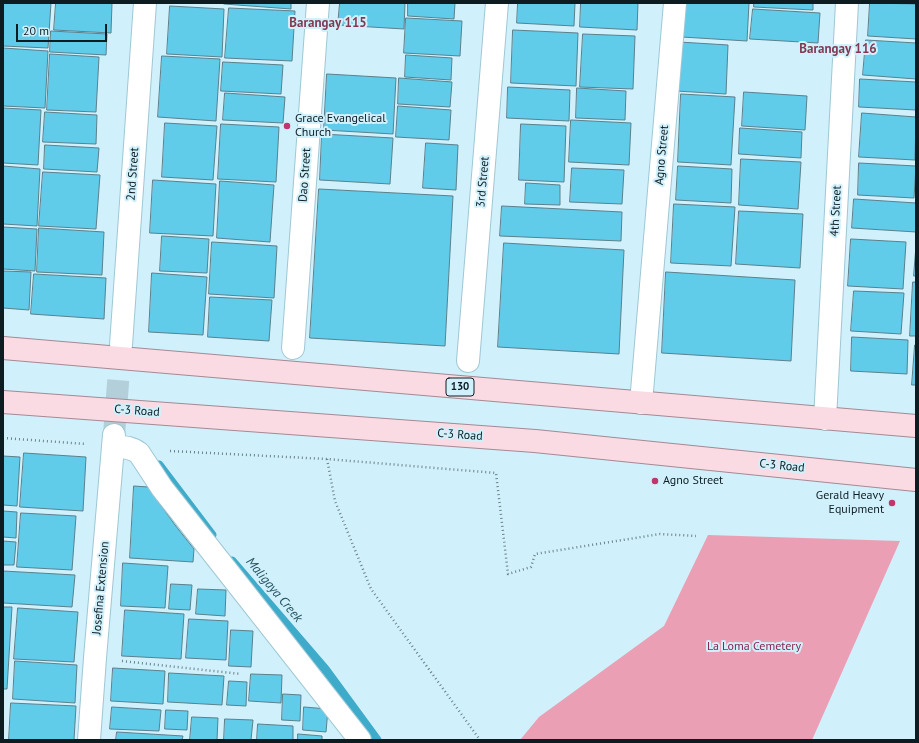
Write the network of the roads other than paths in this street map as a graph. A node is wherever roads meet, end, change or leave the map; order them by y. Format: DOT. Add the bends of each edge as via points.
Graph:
graph roads {
  1 [pos="145,3"];
  2 [pos="318,3"];
  3 [pos="497,3"];
  4 [pos="675,3"];
  5 [pos="847,3"];
  6 [pos="121,345"];
  7 [pos="3,348"];
  8 [pos="293,348"];
  9 [pos="468,360"];
  10 [pos="3,402"];
  11 [pos="641,403"];
  12 [pos="825,419"];
  13 [pos="916,426"];
  14 [pos="916,480"];
  15 [pos="89,740"];
  16 [pos="360,740"];
  1 -- 6 [label="street, 2nd Street"];
  2 -- 8 [label="street, Dao Street"];
  3 -- 9 [label="street, 3rd Street"];
  4 -- 11 [label="street, Agno Street"];
  5 -- 12 [label="street, 4th Street"];
  7 -- 11 [label="main road, 130"];
  10 -- 14 [label="main road, C-3 Road" via="535,441"];
  11 -- 12 [label="main road, 130"];
  12 -- 13 [label="main road, 130"];
  15 -- 16 [label="street, Josefina Extension" via="95,658 120,444 139,453 166,494"];
}
